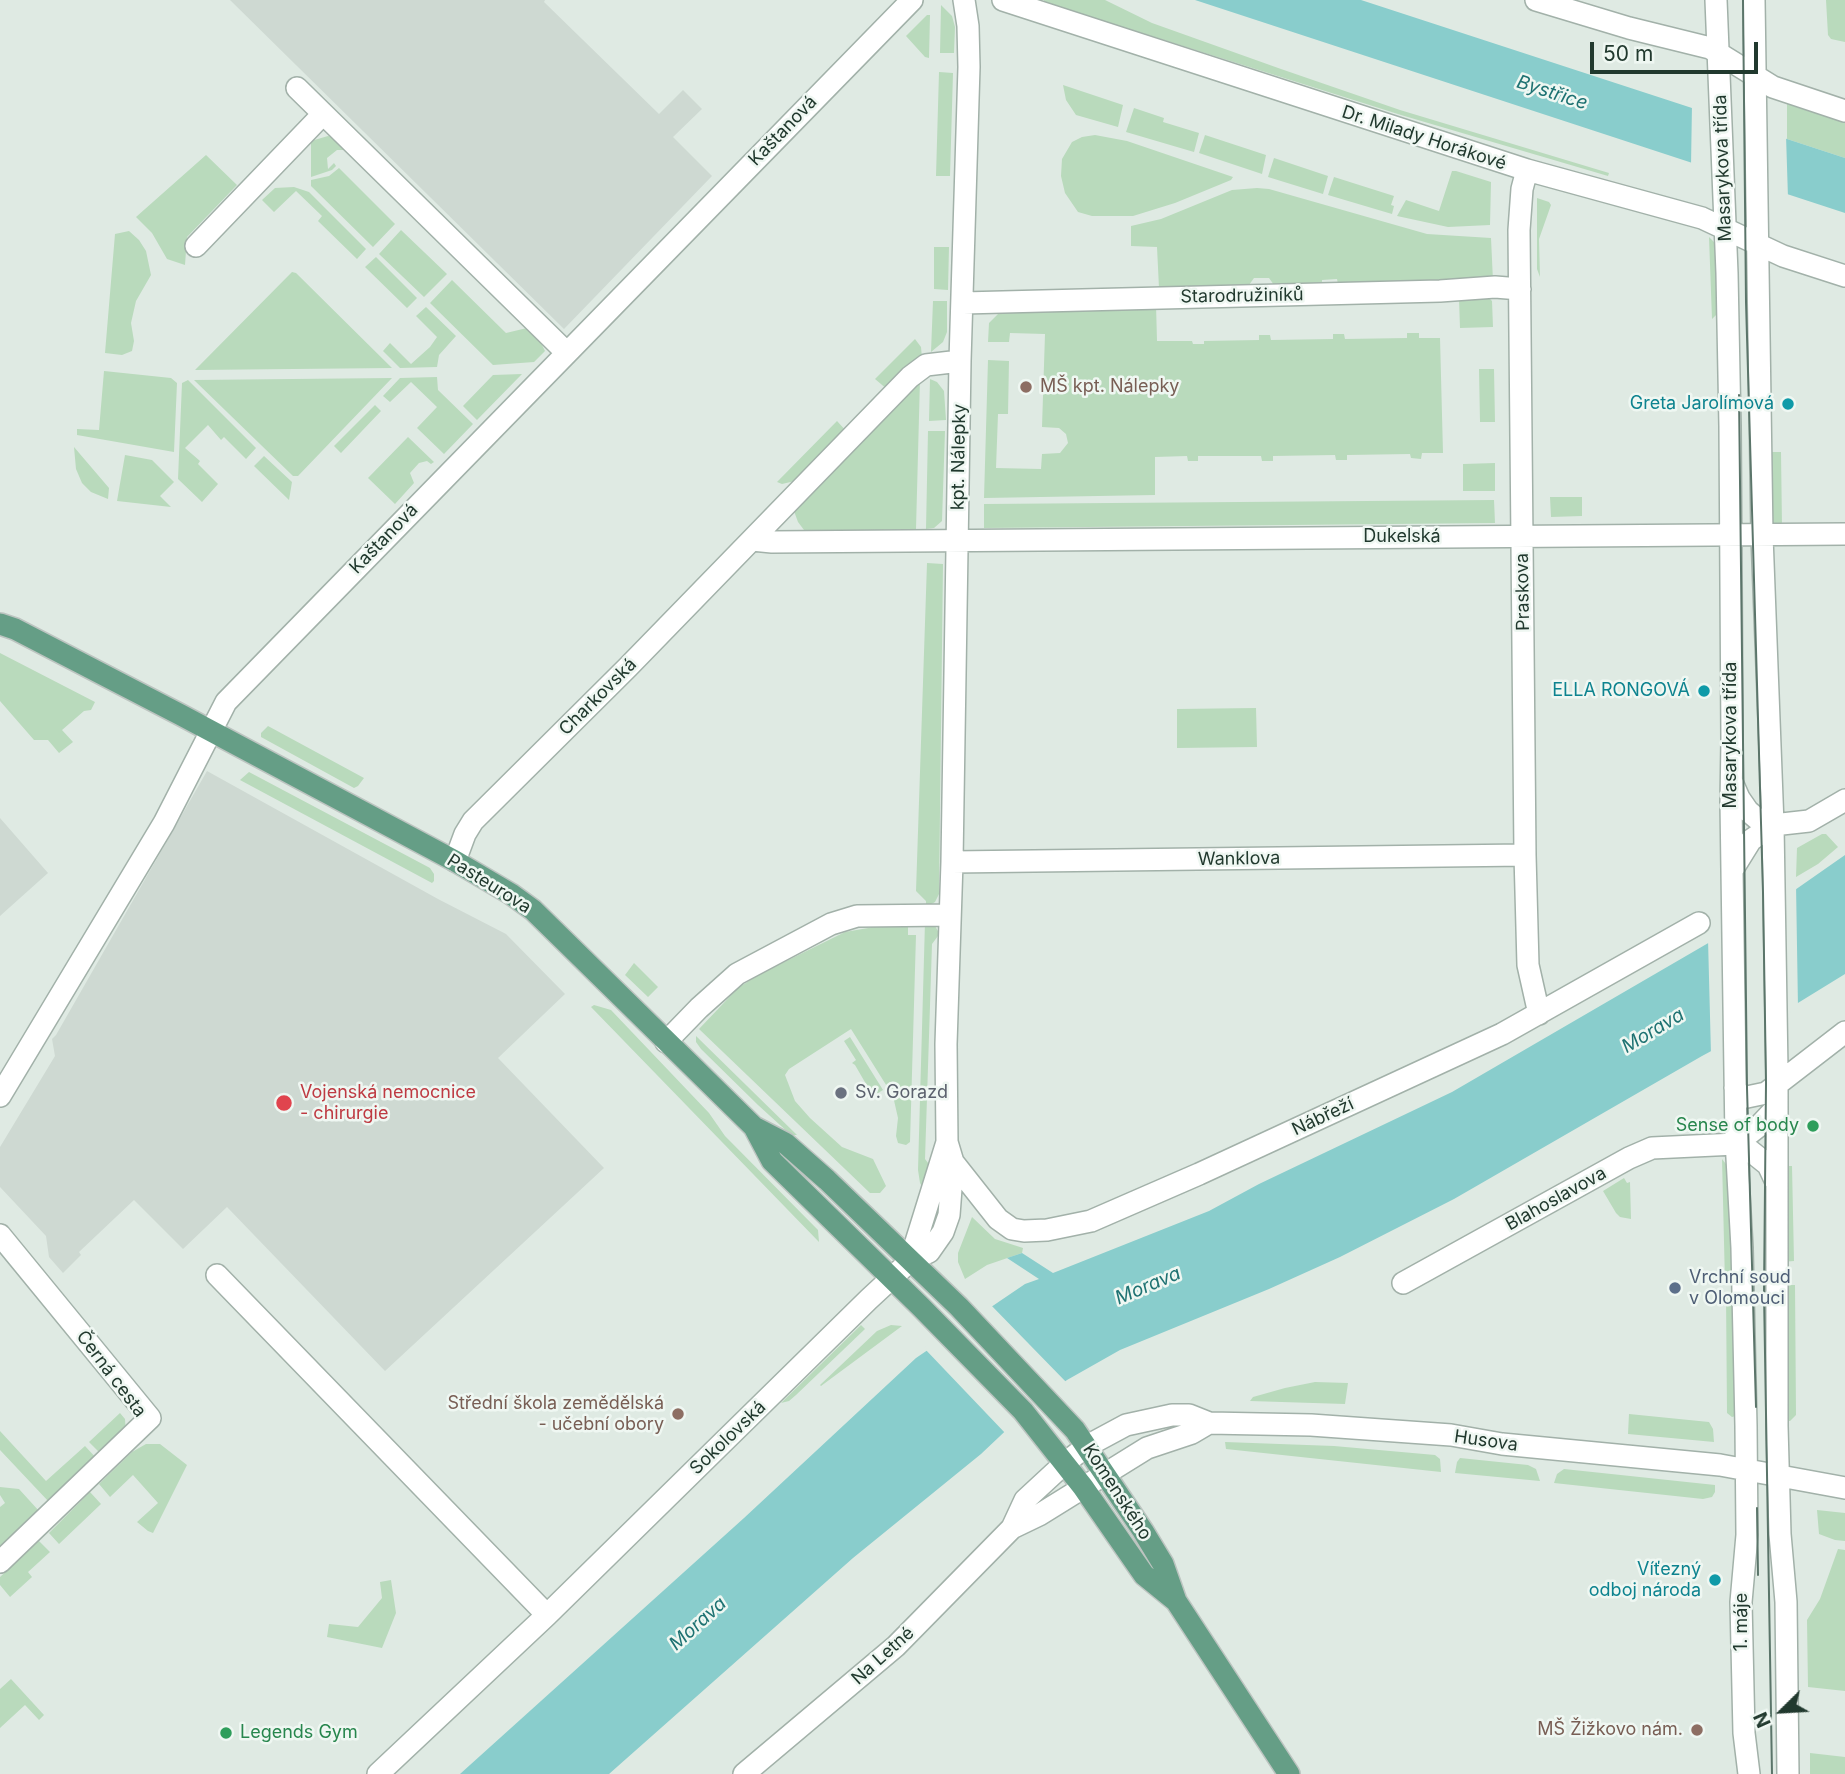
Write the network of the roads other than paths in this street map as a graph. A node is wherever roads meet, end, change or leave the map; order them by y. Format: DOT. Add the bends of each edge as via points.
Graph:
graph roads {
  1 [pos="912,0"];
  2 [pos="964,0"];
  3 [pos="1003,0"];
  4 [pos="1536,0"];
  5 [pos="1716,0"];
  6 [pos="1754,0"];
  7 [pos="1718,52"];
  8 [pos="1755,78"];
  9 [pos="297,88"];
  10 [pos="1845,111"];
  11 [pos="323,114"];
  12 [pos="1527,170"];
  13 [pos="1726,229"];
  14 [pos="1758,245"];
  15 [pos="196,246"];
  16 [pos="1845,276"];
  17 [pos="1520,289"];
  18 [pos="963,303"];
  19 [pos="567,353"];
  20 [pos="960,361"];
  21 [pos="1845,534"];
  22 [pos="1732,536"];
  23 [pos="1762,536"];
  24 [pos="1522,538"];
  25 [pos="752,540"];
  26 [pos="958,540"];
  27 [pos="5,624"];
  28 [pos="209,731"];
  29 [pos="1731,779"];
  30 [pos="1845,800"];
  31 [pos="1773,825"];
  32 [pos="1525,855"];
  33 [pos="454,861"];
  34 [pos="952,862"];
  35 [pos="1731,874"];
  36 [pos="950,915"];
  37 [pos="1699,923"];
  38 [pos="1539,1014"];
  39 [pos="1845,1032"];
  40 [pos="666,1042"];
  41 [pos="1777,1077"];
  42 [pos="1736,1092"];
  43 [pos="0,1096"];
  44 [pos="1777,1107"];
  45 [pos="754,1127"];
  46 [pos="947,1142"];
  47 [pos="1727,1144"];
  48 [pos="953,1162"];
  49 [pos="1776,1184"];
  50 [pos="0,1235"];
  51 [pos="910,1261"];
  52 [pos="217,1275"];
  53 [pos="891,1278"];
  54 [pos="1403,1283"];
  55 [pos="1209,1423"];
  56 [pos="1081,1438"];
  57 [pos="1059,1455"];
  58 [pos="1105,1473"];
  59 [pos="1762,1473"];
  60 [pos="1083,1487"];
  61 [pos="1845,1488"];
  62 [pos="1012,1528"];
  63 [pos="0,1562"];
  64 [pos="1177,1601"];
  65 [pos="547,1615"];
  66 [pos="378,1774"];
  67 [pos="744,1774"];
  68 [pos="1289,1774"];
  69 [pos="1749,1774"];
  70 [pos="1788,1774"];
  1 -- 19 [label="street, Kaštanová"];
  2 -- 18 [label="street, kpt. Nálepky" via="969,67"];
  3 -- 12 [label="street, Dr. Milady Horákové"];
  4 -- 7 [label="street"];
  5 -- 7 [label="street, Masarykova třída"];
  6 -- 8 [label="street, Masarykova třída"];
  7 -- 8 [label="street"];
  7 -- 13 [label="street, Masarykova třída"];
  8 -- 10 [label="street"];
  8 -- 14 [label="street, Masarykova třída"];
  9 -- 11 [label="street"];
  11 -- 15 [label="street"];
  11 -- 19 [label="street"];
  12 -- 13 [label="street, Dr. Milady Horákové" via="1702,218"];
  12 -- 17 [label="street, Praskova" via="1519,230"];
  13 -- 14 [label="street, Dr. Milady Horákové"];
  13 -- 22 [label="street, Masarykova třída"];
  14 -- 16 [label="street, Dr. Milady Horákové"];
  14 -- 23 [label="street, Masarykova třída"];
  17 -- 18 [label="street, Starodružiníků"];
  17 -- 24 [label="street, Praskova"];
  18 -- 20 [label="street, kpt. Nálepky"];
  19 -- 28 [label="street, Kaštanová" via="226,702"];
  20 -- 25 [label="street, Charkovská" via="933,363 916,372"];
  20 -- 26 [label="street, kpt. Nálepky"];
  21 -- 23 [label="street, Dukelská"];
  22 -- 23 [label="street, Dukelská"];
  22 -- 24 [label="street, Dukelská"];
  22 -- 29 [label="street, Masarykova třída"];
  23 -- 31 [label="street, Masarykova třída"];
  24 -- 26 [label="street, Dukelská"];
  24 -- 32 [label="street, Praskova"];
  25 -- 26 [label="street"];
  25 -- 33 [label="street, Charkovská" via="473,821"];
  26 -- 34 [label="street, kpt. Nálepky"];
  27 -- 28 [label="main road, Pasteurova"];
  28 -- 33 [label="main road, Pasteurova"];
  28 -- 43 [label="street" via="164,823"];
  29 -- 31 [label="street" via="1748,811"];
  29 -- 35 [label="street, Masarykova třída"];
  30 -- 31 [label="street" via="1809,821"];
  31 -- 35 [label="street" via="1751,840"];
  31 -- 41 [label="street, Masarykova třída"];
  32 -- 34 [label="street, Wanklova"];
  32 -- 38 [label="street, Praskova" via="1528,965"];
  33 -- 40 [label="main road, Pasteurova" via="533,910"];
  34 -- 36 [label="street, kpt. Nálepky"];
  35 -- 42 [label="street, Masarykova třída"];
  36 -- 40 [label="street" via="857,916 831,924 737,974"];
  36 -- 46 [label="street, kpt. Nálepky"];
  37 -- 38 [label="street, Nábřeží"];
  38 -- 48 [label="street, Nábřeží" via="1123,1209 1079,1224 1035,1232 1012,1229 998,1219"];
  39 -- 41 [label="street"];
  40 -- 45 [label="main road, Pasteurova"];
  41 -- 42 [label="street" via="1754,1097"];
  41 -- 44 [label="street, Masarykova třída"];
  42 -- 47 [label="street, Masarykova třída"];
  44 -- 47 [label="street" via="1759,1126"];
  44 -- 49 [label="street, Masarykova třída"];
  45 -- 51 [label="main road, Komenského" via="785,1143"];
  45 -- 53 [label="main road, Komenského" via="772,1161"];
  46 -- 48 [label="street"];
  46 -- 51 [label="street"];
  47 -- 49 [label="street" via="1748,1149 1768,1165"];
  47 -- 54 [label="street, Blahoslavova" via="1642,1152"];
  47 -- 59 [label="street, Masarykova třída" via="1742,1248"];
  48 -- 51 [label="street, Sokolovská" via="949,1215 943,1232 929,1252"];
  49 -- 59 [label="street, Masarykova třída"];
  50 -- 63 [label="street, Černá cesta" via="150,1418"];
  51 -- 53 [label="street, Sokolovská"];
  51 -- 56 [label="main road, Komenského"];
  52 -- 65 [label="street"];
  53 -- 57 [label="main road, Komenského" via="1023,1411"];
  53 -- 65 [label="street, Sokolovská"];
  55 -- 56 [label="street, Husova" via="1189,1415 1150,1418"];
  55 -- 58 [label="street, Husova" via="1147,1448"];
  55 -- 59 [label="street, Husova" via="1451,1435"];
  56 -- 57 [label="street, Husova"];
  56 -- 58 [label="main road, Komenského"];
  57 -- 60 [label="main road, Komenského"];
  57 -- 62 [label="street, Na Letné" via="1025,1500"];
  58 -- 60 [label="street, Husova"];
  58 -- 64 [label="main road, Komenského" via="1163,1564"];
  59 -- 61 [label="street, Husova"];
  59 -- 69 [label="street, 1. máje" via="1746,1535 1741,1602"];
  59 -- 70 [label="street" via="1780,1534 1786,1602"];
  60 -- 62 [label="street, Na Letné"];
  60 -- 64 [label="main road, Komenského" via="1144,1575"];
  62 -- 67 [label="street, Na Letné" via="897,1646"];
  64 -- 68 [label="main road, Komenského"];
  65 -- 66 [label="street, Sokolovská"];
}
